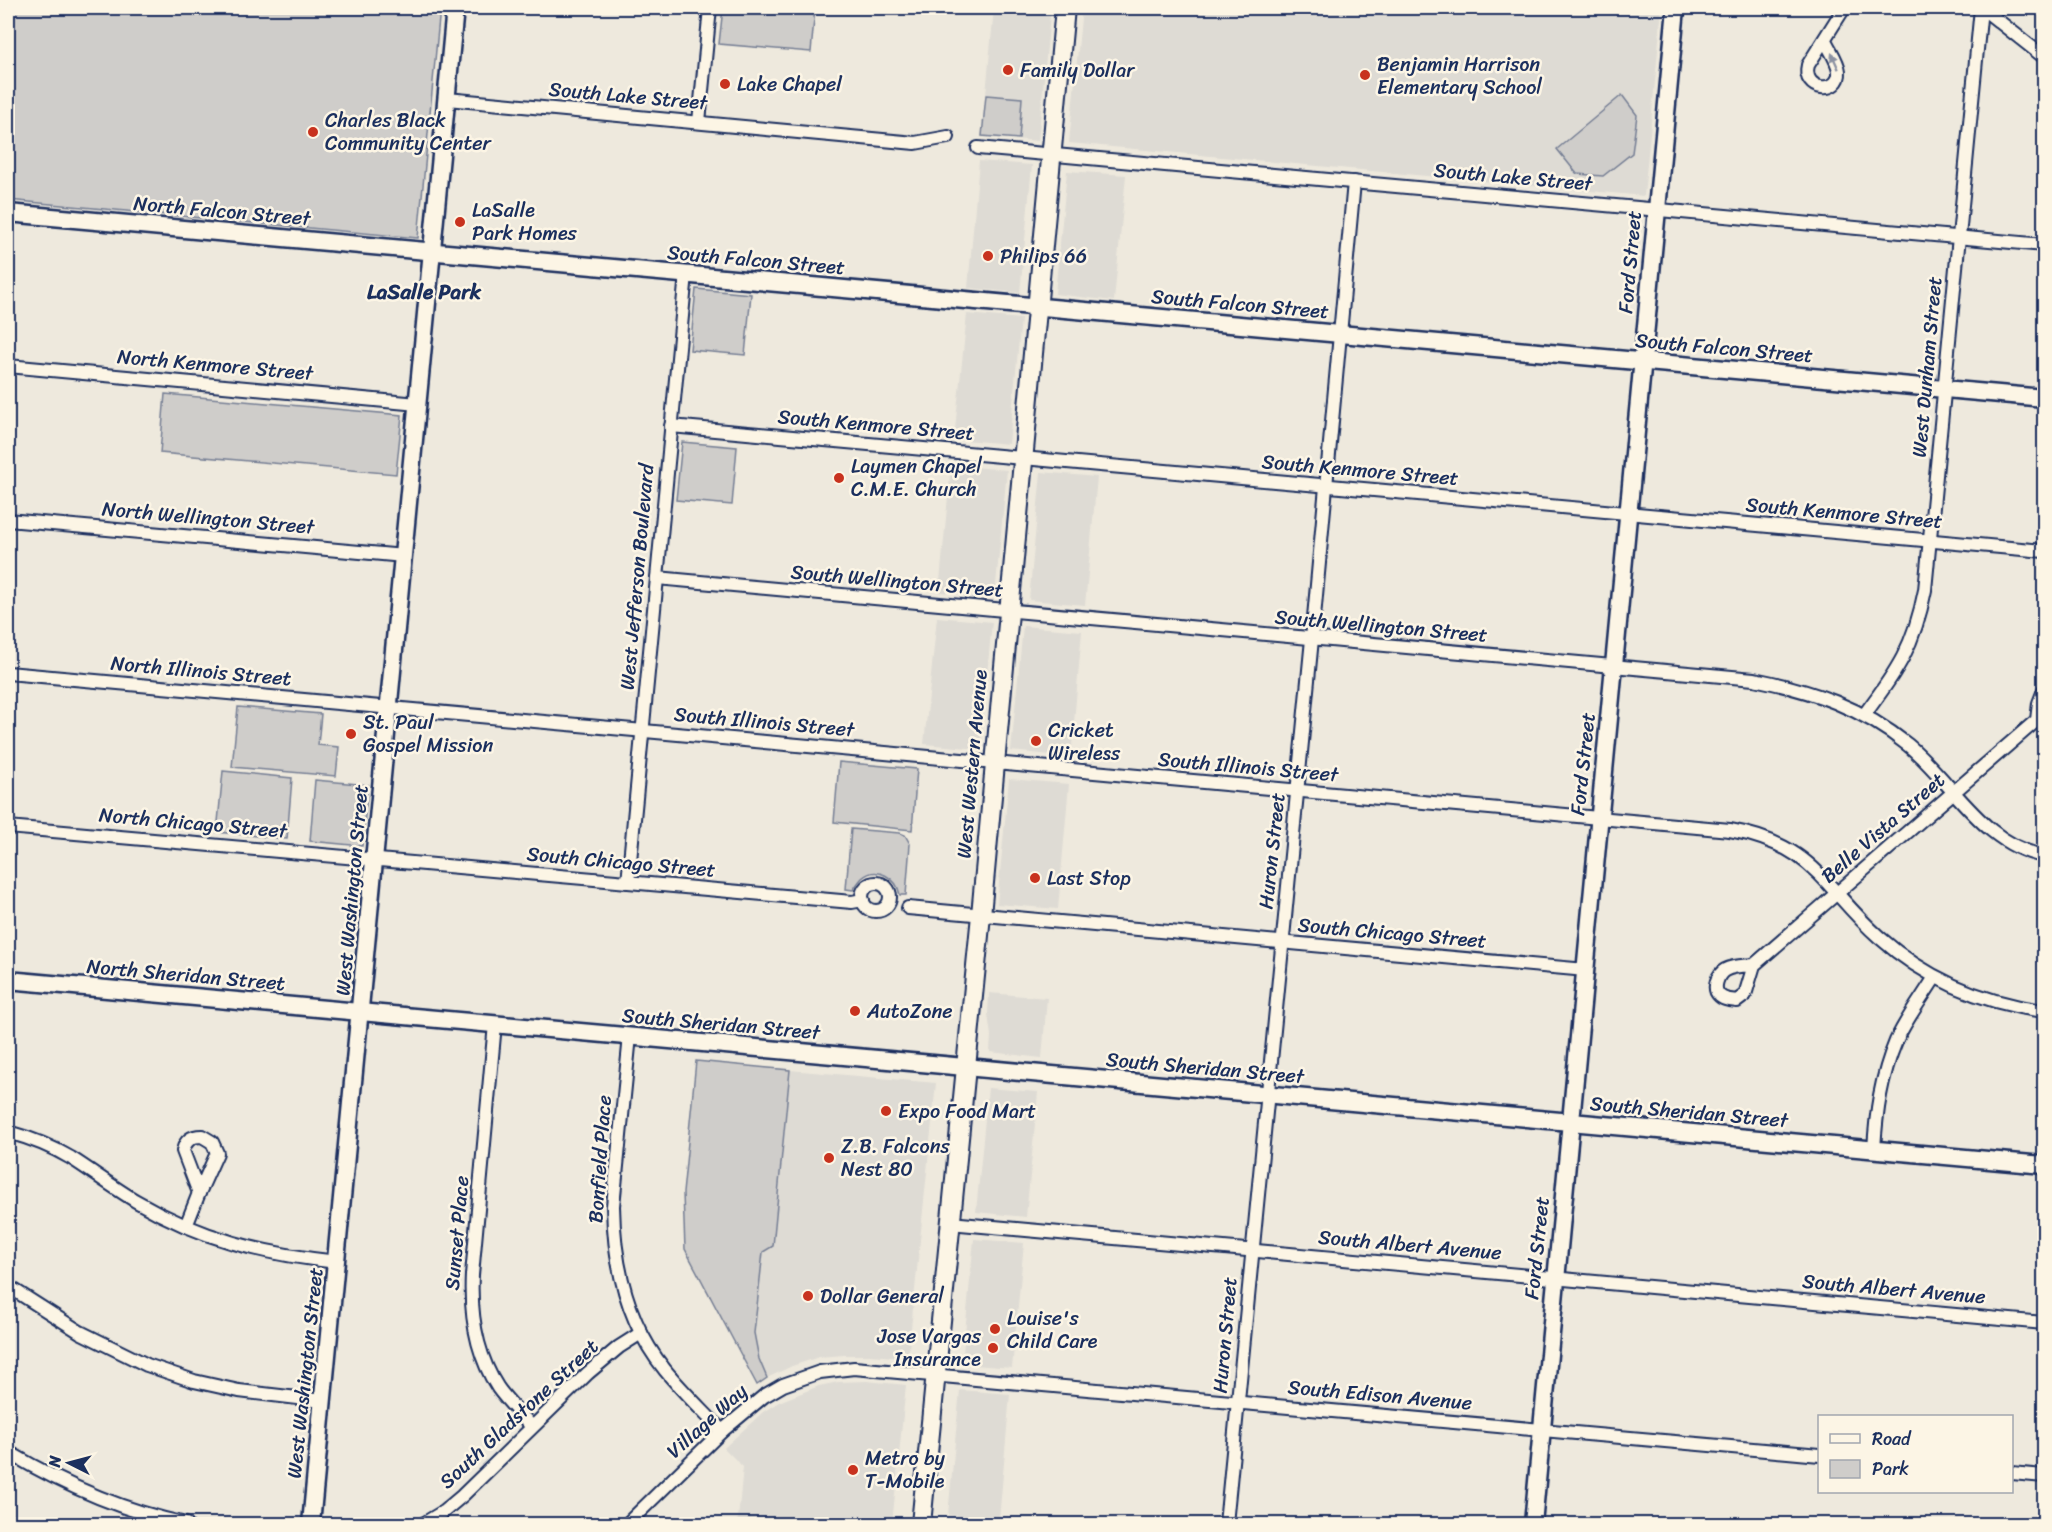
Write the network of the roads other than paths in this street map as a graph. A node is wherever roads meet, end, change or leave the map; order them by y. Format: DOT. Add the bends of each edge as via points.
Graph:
graph roads {
  1 [pos="455,8"];
  2 [pos="710,8"];
  3 [pos="1065,8"];
  4 [pos="1676,8"];
  5 [pos="1844,8"];
  6 [pos="1982,8"];
  7 [pos="1825,40"];
  8 [pos="2044,57"];
  9 [pos="447,99"];
  10 [pos="699,122"];
  11 [pos="948,137"];
  12 [pos="978,148"];
  13 [pos="1052,154"];
  14 [pos="1354,182"];
  15 [pos="1656,209"];
  16 [pos="8,213"];
  17 [pos="1959,237"];
  18 [pos="2044,245"];
  19 [pos="433,251"];
  20 [pos="686,274"];
  21 [pos="1037,307"];
  22 [pos="1341,334"];
  23 [pos="1642,362"];
  24 [pos="8,366"];
  25 [pos="1946,389"];
  26 [pos="2044,398"];
  27 [pos="418,404"];
  28 [pos="671,426"];
  29 [pos="1023,458"];
  30 [pos="1326,486"];
  31 [pos="1629,513"];
  32 [pos="8,519"];
  33 [pos="1931,541"];
  34 [pos="2044,551"];
  35 [pos="404,556"];
  36 [pos="657,578"];
  37 [pos="1009,611"];
  38 [pos="1312,639"];
  39 [pos="1614,667"];
  40 [pos="8,673"];
  41 [pos="2044,690"];
  42 [pos="390,708"];
  43 [pos="1864,715"];
  44 [pos="2041,720"];
  45 [pos="642,730"];
  46 [pos="994,763"];
  47 [pos="1298,791"];
  48 [pos="1954,792"];
  49 [pos="1599,819"];
  50 [pos="8,827"];
  51 [pos="2044,856"];
  52 [pos="375,858"];
  53 [pos="628,882"];
  54 [pos="1838,893"];
  55 [pos="862,900"];
  56 [pos="908,908"];
  57 [pos="981,915"];
  58 [pos="1282,942"];
  59 [pos="1754,965"];
  60 [pos="1586,970"];
  61 [pos="1935,977"];
  62 [pos="8,980"];
  63 [pos="2044,1011"];
  64 [pos="362,1012"];
  65 [pos="495,1024"];
  66 [pos="630,1036"];
  67 [pos="965,1067"];
  68 [pos="1269,1095"];
  69 [pos="1571,1123"];
  70 [pos="8,1132"];
  71 [pos="1874,1150"];
  72 [pos="2044,1165"];
  73 [pos="199,1193"];
  74 [pos="951,1222"];
  75 [pos="186,1226"];
  76 [pos="1253,1251"];
  77 [pos="337,1262"];
  78 [pos="1555,1278"];
  79 [pos="8,1286"];
  80 [pos="2044,1323"];
  81 [pos="641,1333"];
  82 [pos="936,1374"];
  83 [pos="323,1401"];
  84 [pos="1239,1402"];
  85 [pos="532,1427"];
  86 [pos="1540,1430"];
  87 [pos="723,1431"];
  88 [pos="8,1452"];
  89 [pos="1818,1455"];
  90 [pos="2013,1473"];
  91 [pos="2044,1476"];
  92 [pos="185,1524"];
  93 [pos="311,1524"];
  94 [pos="423,1524"];
  95 [pos="627,1524"];
  96 [pos="921,1524"];
  97 [pos="1226,1524"];
  98 [pos="1533,1524"];
  1 -- 9 [label="street, West Washington Street"];
  2 -- 10 [label="street"];
  3 -- 13 [label="main road, West Western Avenue"];
  4 -- 15 [label="street, Ford Street"];
  5 -- 7 [label="street"];
  6 -- 8 [label="street"];
  6 -- 17 [label="street, West Dunham Street"];
  9 -- 10 [label="street, South Lake Street"];
  9 -- 19 [label="street, West Washington Street"];
  10 -- 11 [label="street, South Lake Street" via="915,143"];
  12 -- 13 [label="street, South Lake Street"];
  13 -- 14 [label="street, South Lake Street"];
  13 -- 21 [label="main road, West Western Avenue"];
  14 -- 15 [label="street, South Lake Street"];
  14 -- 22 [label="street, Huron Street"];
  15 -- 17 [label="street, South Lake Street"];
  15 -- 23 [label="street, Ford Street"];
  16 -- 19 [label="street, North Falcon Street"];
  17 -- 18 [label="street, South Lake Street"];
  17 -- 25 [label="street, West Dunham Street"];
  19 -- 20 [label="street, South Falcon Street"];
  19 -- 27 [label="street, West Washington Street"];
  20 -- 21 [label="street, South Falcon Street"];
  20 -- 28 [label="street, West Jefferson Boulevard"];
  21 -- 22 [label="street, South Falcon Street"];
  21 -- 29 [label="main road, West Western Avenue"];
  22 -- 23 [label="street, South Falcon Street"];
  22 -- 30 [label="street, Huron Street"];
  23 -- 25 [label="street, South Falcon Street"];
  23 -- 31 [label="street, Ford Street"];
  24 -- 27 [label="street, North Kenmore Street"];
  25 -- 26 [label="street, South Falcon Street"];
  25 -- 33 [label="street, West Dunham Street"];
  27 -- 35 [label="street, West Washington Street"];
  28 -- 29 [label="street, South Kenmore Street"];
  28 -- 36 [label="street, West Jefferson Boulevard"];
  29 -- 30 [label="street, South Kenmore Street"];
  29 -- 37 [label="main road, West Western Avenue"];
  30 -- 31 [label="street, South Kenmore Street"];
  30 -- 38 [label="street, Huron Street"];
  31 -- 33 [label="street, South Kenmore Street"];
  31 -- 39 [label="street, Ford Street"];
  32 -- 35 [label="street, North Wellington Street"];
  33 -- 34 [label="street, South Kenmore Street"];
  33 -- 43 [label="street, West Dunham Street" via="1926,590 1913,637 1901,663"];
  35 -- 42 [label="street, West Washington Street"];
  36 -- 37 [label="street, South Wellington Street"];
  36 -- 45 [label="street, West Jefferson Boulevard"];
  37 -- 38 [label="street, South Wellington Street"];
  37 -- 46 [label="main road, West Western Avenue"];
  38 -- 39 [label="street, South Wellington Street"];
  38 -- 47 [label="street, Huron Street"];
  39 -- 43 [label="street, South Wellington Street" via="1786,686 1835,701"];
  39 -- 49 [label="street, Ford Street"];
  40 -- 42 [label="street, North Illinois Street"];
  41 -- 44 [label="street, Belle Vista Street" via="2039,703"];
  42 -- 45 [label="street, South Illinois Street"];
  42 -- 52 [label="street, West Washington Street"];
  43 -- 48 [label="street, South Wellington Street" via="1909,746"];
  44 -- 48 [label="street, Belle Vista Street"];
  45 -- 46 [label="street, South Illinois Street"];
  45 -- 53 [label="street, West Jefferson Boulevard"];
  46 -- 47 [label="street, South Illinois Street"];
  46 -- 57 [label="main road, West Western Avenue"];
  47 -- 49 [label="street, South Illinois Street"];
  47 -- 58 [label="street, Huron Street"];
  48 -- 51 [label="street, South Wellington Street" via="2002,839"];
  48 -- 54 [label="street, Belle Vista Street"];
  49 -- 54 [label="street, South Illinois Street" via="1730,830 1765,838 1809,863"];
  49 -- 60 [label="street, Ford Street"];
  50 -- 52 [label="street, North Chicago Street"];
  52 -- 53 [label="street, South Chicago Street"];
  52 -- 64 [label="street, West Washington Street"];
  53 -- 55 [label="street, South Chicago Street"];
  54 -- 59 [label="street, Belle Vista Street"];
  54 -- 61 [label="street, South Illinois Street" via="1884,942"];
  56 -- 57 [label="street, South Chicago Street"];
  57 -- 58 [label="street, South Chicago Street"];
  57 -- 67 [label="main road, West Western Avenue"];
  58 -- 60 [label="street, South Chicago Street"];
  58 -- 68 [label="street, Huron Street"];
  60 -- 69 [label="street, Ford Street"];
  61 -- 63 [label="street, South Illinois Street" via="1983,998"];
  61 -- 71 [label="street" via="1907,1021 1889,1060 1877,1106"];
  62 -- 64 [label="street, North Sheridan Street"];
  64 -- 65 [label="street, South Sheridan Street"];
  64 -- 77 [label="street, West Washington Street"];
  65 -- 66 [label="street, South Sheridan Street"];
  65 -- 85 [label="street, Sunset Place" via="472,1275 472,1313 489,1371"];
  66 -- 67 [label="street, South Sheridan Street"];
  66 -- 81 [label="street, Bonfield Place" via="614,1234 624,1290"];
  67 -- 68 [label="street, South Sheridan Street"];
  67 -- 74 [label="main road, West Western Avenue"];
  68 -- 69 [label="street, South Sheridan Street"];
  68 -- 76 [label="street, Huron Street"];
  69 -- 71 [label="street, South Sheridan Street"];
  69 -- 78 [label="street, Ford Street"];
  70 -- 75 [label="street" via="70,1157 136,1201"];
  71 -- 72 [label="street, South Sheridan Street"];
  73 -- 75 [label="street"];
  74 -- 76 [label="street, South Albert Avenue"];
  74 -- 82 [label="main road, West Western Avenue"];
  75 -- 77 [label="street" via="251,1249"];
  76 -- 78 [label="street, South Albert Avenue"];
  76 -- 84 [label="street, Huron Street"];
  77 -- 83 [label="street, West Washington Street"];
  78 -- 80 [label="street, South Albert Avenue"];
  78 -- 86 [label="street, Ford Street"];
  79 -- 83 [label="street" via="80,1332 147,1365 239,1391"];
  81 -- 85 [label="street, South Gladstone Street" via="605,1357"];
  81 -- 87 [label="street, Bonfield Place" via="665,1370"];
  82 -- 84 [label="street, South Edison Avenue"];
  82 -- 87 [label="street, Village Way" via="864,1368 820,1372 764,1396"];
  82 -- 96 [label="main road, West Western Avenue"];
  83 -- 93 [label="street, West Washington Street"];
  84 -- 86 [label="street, South Edison Avenue"];
  84 -- 97 [label="street, Huron Street"];
  85 -- 94 [label="street, South Gladstone Street" via="462,1496"];
  86 -- 89 [label="street, South Edison Avenue"];
  86 -- 98 [label="street, Ford Street"];
  87 -- 95 [label="street, Village Way"];
  88 -- 92 [label="street" via="107,1502"];
  90 -- 91 [label="street"];
}
